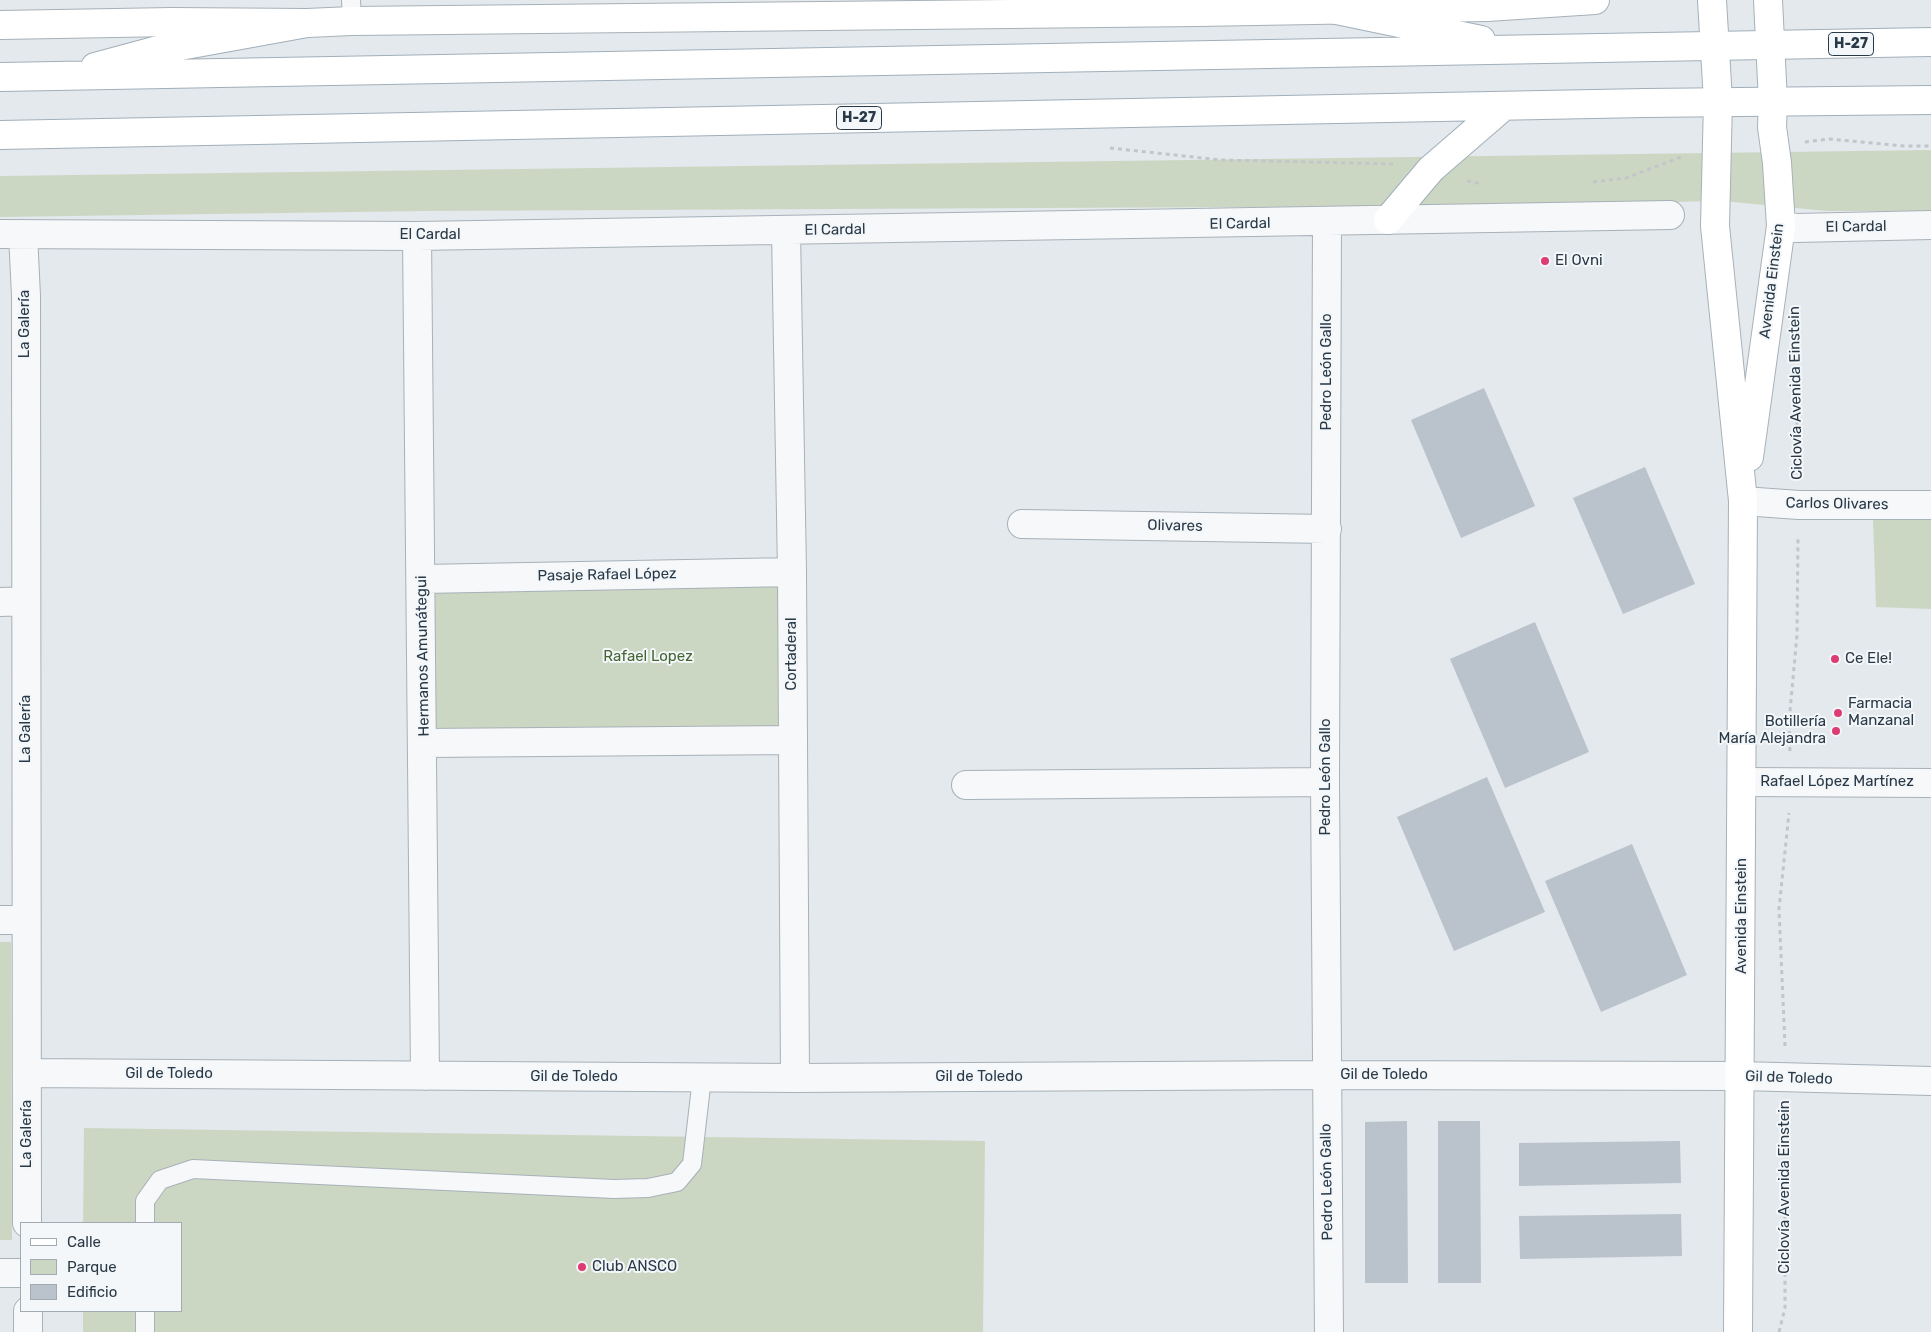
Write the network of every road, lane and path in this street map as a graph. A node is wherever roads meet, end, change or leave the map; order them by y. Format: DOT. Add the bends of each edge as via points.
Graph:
graph roads {
  1 [pos="1595,0"];
  2 [pos="1712,0"];
  3 [pos="1768,0"];
  4 [pos="1195,6"];
  5 [pos="1062,7"];
  6 [pos="1332,9"];
  7 [pos="351,10"];
  8 [pos="307,23"];
  9 [pos="0,24"];
  10 [pos="1931,42"];
  11 [pos="1771,46"];
  12 [pos="1715,47"];
  13 [pos="1529,50"];
  14 [pos="0,69"];
  15 [pos="0,77"];
  16 [pos="51,77"];
  17 [pos="1931,100"];
  18 [pos="1718,101"];
  19 [pos="1504,106"];
  20 [pos="1773,114"];
  21 [pos="0,134"];
  22 [pos="1716,140"];
  23 [pos="1931,146"];
  24 [pos="1105,147"];
  25 [pos="1431,169"];
  26 [pos="1588,183"];
  27 [pos="1490,186"];
  28 [pos="1670,215"];
  29 [pos="1388,220"];
  30 [pos="1328,222"];
  31 [pos="1931,225"];
  32 [pos="1780,226"];
  33 [pos="786,231"];
  34 [pos="12,234"];
  35 [pos="417,236"];
  36 [pos="1796,360"];
  37 [pos="1743,501"];
  38 [pos="1798,504"];
  39 [pos="1931,505"];
  40 [pos="1022,524"];
  41 [pos="1327,529"];
  42 [pos="792,572"];
  43 [pos="422,579"];
  44 [pos="13,602"];
  45 [pos="793,740"];
  46 [pos="424,743"];
  47 [pos="1325,782"];
  48 [pos="1743,782"];
  49 [pos="1791,782"];
  50 [pos="1931,783"];
  51 [pos="966,785"];
  52 [pos="13,920"];
  53 [pos="27,1073"];
  54 [pos="1326,1075"];
  55 [pos="425,1076"];
  56 [pos="1740,1076"];
  57 [pos="702,1078"];
  58 [pos="795,1078"];
  59 [pos="1785,1079"];
  60 [pos="1931,1081"];
  61 [pos="28,1222"];
  62 [pos="145,1222"];
  63 [pos="0,1273"];
  64 [pos="20,1273"];
  65 [pos="28,1312"];
  66 [pos="145,1312"];
  67 [pos="28,1332"];
  68 [pos="145,1332"];
  69 [pos="1329,1332"];
  70 [pos="1738,1332"];
  71 [pos="1779,1332"];
  1 -- 6 [label="main road"];
  2 -- 12 [label="main road, Avenida Einstein"];
  3 -- 11 [label="main road, Avenida Einstein"];
  4 -- 5 [label="main road"];
  4 -- 6 [label="main road"];
  5 -- 7 [label="main road"];
  6 -- 13 [label="main road"];
  7 -- 8 [label="main road"];
  8 -- 9 [label="main road"];
  8 -- 16 [label="main road" via="158,50"];
  10 -- 11 [label="main road, H-27"];
  11 -- 12 [label="main road, H-27"];
  11 -- 20 [label="main road, Avenida Einstein"];
  12 -- 13 [label="main road, H-27"];
  12 -- 18 [label="main road, Avenida Einstein"];
  13 -- 16 [label="main road, H-27"];
  14 -- 16 [label="main road"];
  15 -- 16 [label="main road, H-27"];
  17 -- 20 [label="main road, H-27"];
  18 -- 19 [label="main road, H-27"];
  18 -- 20 [label="main road, H-27"];
  18 -- 22 [label="main road, Avenida Einstein"];
  19 -- 21 [label="main road, H-27"];
  19 -- 25 [label="main road"];
  20 -- 23 [label="path" via="1792,143 1829,139"];
  20 -- 32 [label="main road, Avenida Einstein"];
  22 -- 26 [label="path" via="1626,178"];
  22 -- 37 [label="main road, Avenida Einstein" via="1715,226"];
  24 -- 25 [label="path" via="1221,160 1396,164"];
  25 -- 27 [label="path"];
  25 -- 29 [label="main road"];
  28 -- 29 [label="street, El Cardal"];
  29 -- 30 [label="street, El Cardal"];
  30 -- 33 [label="street, El Cardal"];
  30 -- 41 [label="street, Pedro León Gallo"];
  31 -- 32 [label="street, El Cardal"];
  32 -- 37 [label="main road, Avenida Einstein"];
  33 -- 35 [label="street, El Cardal"];
  33 -- 42 [label="street, Cortaderal"];
  34 -- 35 [label="street, El Cardal"];
  34 -- 44 [label="street, La Galería" via="26,296"];
  35 -- 43 [label="street, Hermanos Amunátegui"];
  36 -- 38 [label="path, Ciclovía Avenida Einstein"];
  37 -- 38 [label="street, Carlos Olivares"];
  37 -- 48 [label="main road, Avenida Einstein"];
  38 -- 39 [label="street, Carlos Olivares"];
  38 -- 49 [label="path, Ciclovía Avenida Einstein" via="1797,636 1789,722"];
  40 -- 41 [label="street, Olivares"];
  41 -- 47 [label="street, Pedro León Gallo"];
  42 -- 43 [label="street, Pasaje Rafael López"];
  42 -- 45 [label="street, Cortaderal"];
  43 -- 46 [label="street, Hermanos Amunátegui"];
  44 -- 52 [label="street, La Galería"];
  45 -- 46 [label="street"];
  45 -- 58 [label="street, Cortaderal"];
  46 -- 55 [label="street, Hermanos Amunátegui"];
  47 -- 51 [label="street"];
  47 -- 54 [label="street, Pedro León Gallo"];
  48 -- 49 [label="street, Rafael López Martínez"];
  48 -- 56 [label="main road, Avenida Einstein"];
  49 -- 50 [label="street, Rafael López Martínez"];
  49 -- 59 [label="path, Ciclovía Avenida Einstein" via="1780,910"];
  52 -- 53 [label="street, La Galería"];
  53 -- 55 [label="street, Gil de Toledo"];
  53 -- 61 [label="street, La Galería"];
  54 -- 56 [label="street, Gil de Toledo"];
  54 -- 58 [label="street, Gil de Toledo"];
  54 -- 69 [label="street, Pedro León Gallo"];
  55 -- 57 [label="street, Gil de Toledo"];
  56 -- 59 [label="street, Gil de Toledo"];
  56 -- 70 [label="main road, Avenida Einstein"];
  57 -- 58 [label="street, Gil de Toledo"];
  57 -- 62 [label="lane" via="692,1164 677,1182 648,1188 614,1189 193,1169 160,1180 144,1201"];
  59 -- 60 [label="street, Gil de Toledo"];
  59 -- 71 [label="path, Ciclovía Avenida Einstein" via="1785,1308"];
  63 -- 64 [label="street"];
  65 -- 67 [label="street"];
  66 -- 68 [label="lane"];
}
